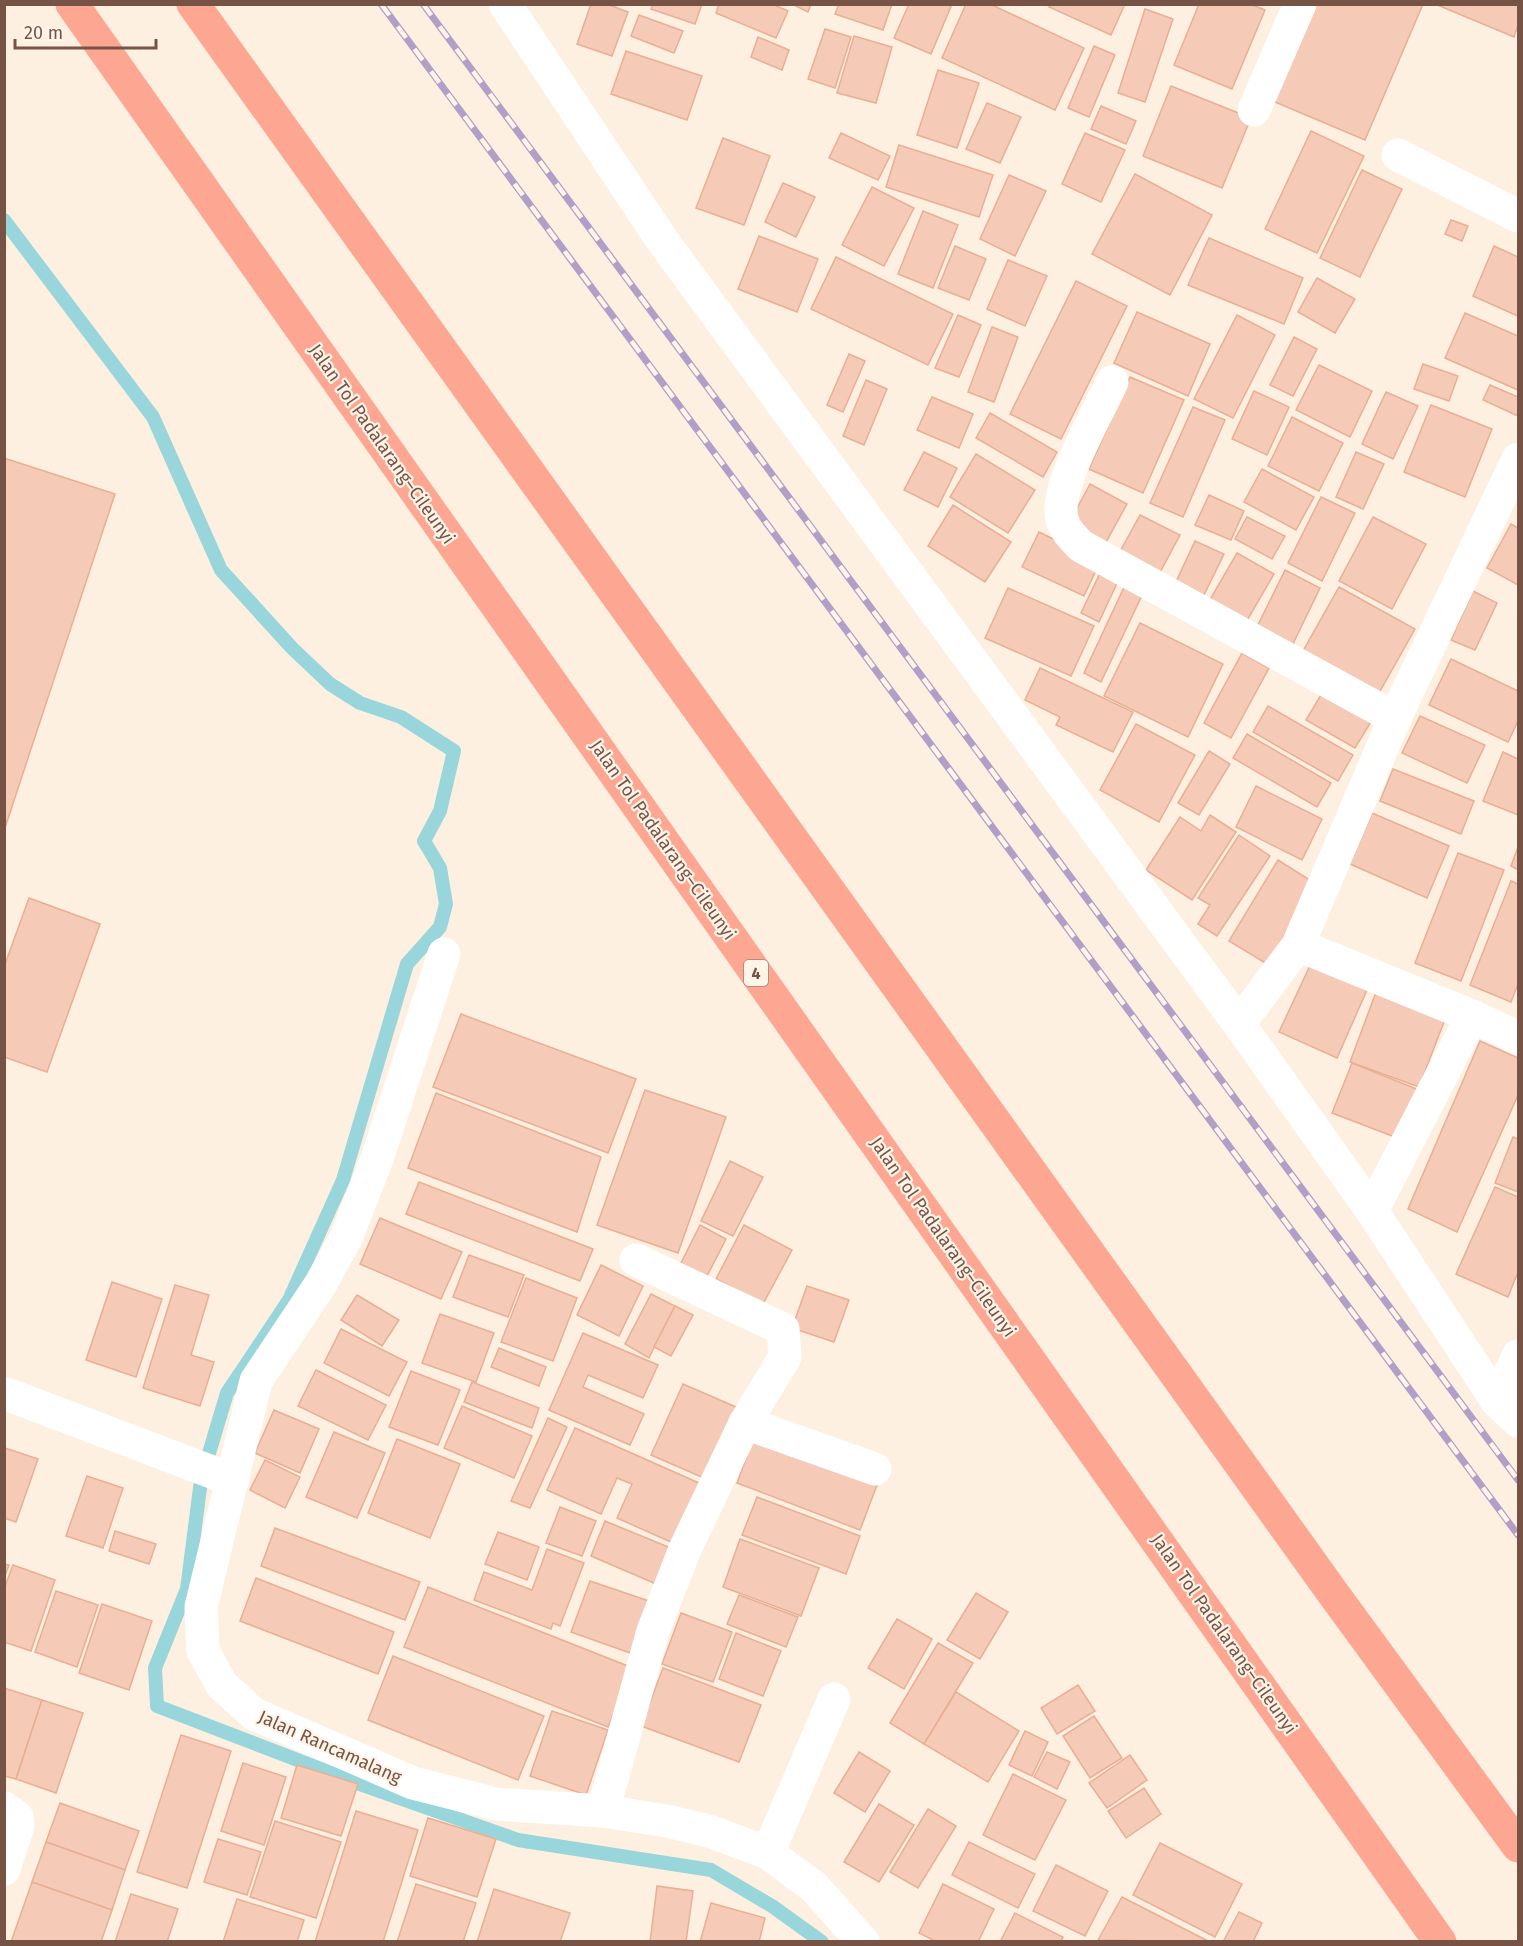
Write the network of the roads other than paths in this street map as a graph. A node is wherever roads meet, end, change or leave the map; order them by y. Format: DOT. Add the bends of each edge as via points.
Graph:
graph roads {
  1 [pos="72,4"];
  2 [pos="193,4"];
  3 [pos="505,4"];
  4 [pos="1300,4"];
  5 [pos="1254,110"];
  6 [pos="1398,155"];
  7 [pos="1518,216"];
  8 [pos="1112,382"];
  9 [pos="1518,459"];
  10 [pos="1395,718"];
  11 [pos="1298,945"];
  12 [pos="444,954"];
  13 [pos="1472,1016"];
  14 [pos="1239,1024"];
  15 [pos="1518,1038"];
  16 [pos="1372,1211"];
  17 [pos="636,1260"];
  18 [pos="1518,1356"];
  19 [pos="4,1393"];
  20 [pos="1508,1411"];
  21 [pos="745,1423"];
  22 [pos="875,1469"];
  23 [pos="227,1478"];
  24 [pos="834,1700"];
  25 [pos="4,1808"];
  26 [pos="603,1811"];
  27 [pos="1518,1846"];
  28 [pos="768,1853"];
  29 [pos="1385,1865"];
  30 [pos="4,1869"];
  31 [pos="863,1941"];
  32 [pos="1427,1941"];
  33 [pos="1440,1941"];
  1 -- 29 [label="highway, Jalan Tol Padalarang–Cileunyi / 4"];
  2 -- 27 [label="highway"];
  3 -- 14 [label="street" via="662,240"];
  4 -- 5 [label="street"];
  6 -- 7 [label="street"];
  8 -- 10 [label="street" via="1063,490 1060,512 1066,531 1080,546"];
  9 -- 10 [label="street"];
  10 -- 11 [label="street"];
  11 -- 13 [label="street"];
  11 -- 14 [label="street"];
  12 -- 23 [label="street, Jalan Rancamalang" via="377,1160 346,1238 320,1285 256,1381"];
  13 -- 15 [label="street"];
  13 -- 16 [label="street"];
  14 -- 16 [label="street"];
  16 -- 20 [label="street"];
  17 -- 21 [label="street" via="783,1329 785,1357"];
  18 -- 20 [label="street"];
  19 -- 23 [label="street"];
  21 -- 22 [label="street"];
  21 -- 26 [label="street" via="685,1550 653,1631"];
  23 -- 26 [label="street, Jalan Rancamalang" via="201,1607 203,1651 222,1685 254,1714 413,1783 496,1804"];
  24 -- 28 [label="street"];
  25 -- 30 [label="street" via="17,1817 18,1826"];
  26 -- 28 [label="street, Jalan Rancamalang" via="712,1832"];
  28 -- 31 [label="street, Jalan Rancamalang" via="814,1887"];
  29 -- 32 [label="highway"];
  29 -- 33 [label="highway, Jalan Tol Padalarang–Cileunyi / 4"];
}
